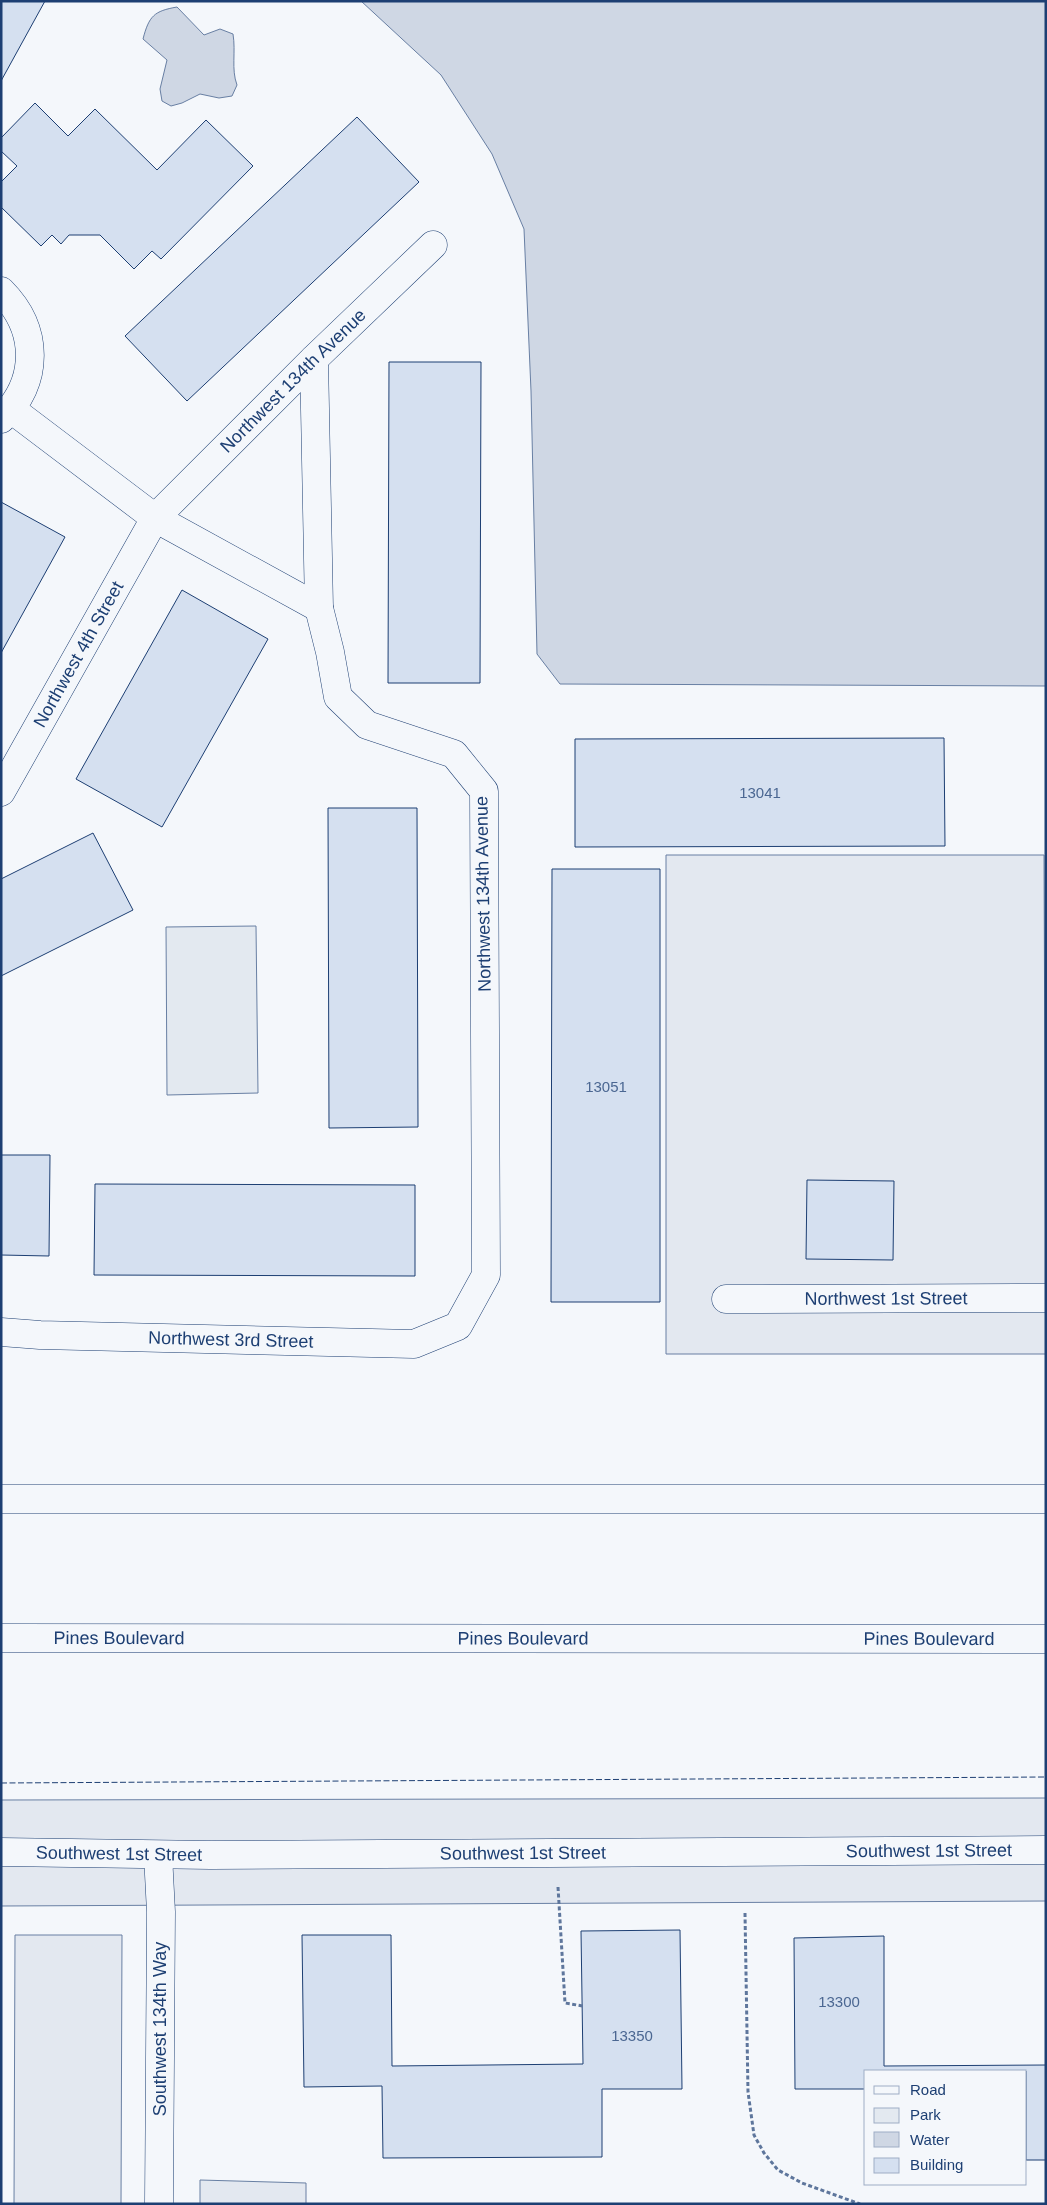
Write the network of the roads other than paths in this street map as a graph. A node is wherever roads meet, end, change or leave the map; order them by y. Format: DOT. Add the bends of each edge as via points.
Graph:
graph roads {
  1 [pos="433,245"];
  2 [pos="1,291"];
  3 [pos="314,359"];
  4 [pos="6,414"];
  5 [pos="156,518"];
  6 [pos="319,608"];
  7 [pos="1,792"];
  8 [pos="1046,1298"];
  9 [pos="726,1299"];
  10 [pos="458,1326"];
  11 [pos="1,1332"];
  12 [pos="1046,1499"];
  13 [pos="1,1500"];
  14 [pos="1,1638"];
  15 [pos="1046,1639"];
  16 [pos="1046,1850"];
  17 [pos="1,1852"];
  18 [pos="158,1855"];
  19 [pos="159,2204"];
  1 -- 3 [label="main road, Northwest 134th Avenue"];
  2 -- 4 [label="main road" via="15,305 27,330 30,357 25,385"];
  3 -- 5 [label="main road, Northwest 134th Avenue"];
  3 -- 6 [label="main road, Northwest 134th Avenue"];
  4 -- 5 [label="main road"];
  5 -- 6 [label="main road"];
  5 -- 7 [label="main road, Northwest 4th Street"];
  6 -- 10 [label="main road, Northwest 134th Avenue" via="338,698 367,725 454,754 484,791 486,1275"];
  8 -- 9 [label="main road, Northwest 1st Street"];
  10 -- 11 [label="main road, Northwest 3rd Street" via="414,1344"];
  12 -- 13 [label="main road"];
  14 -- 15 [label="main road, Pines Boulevard"];
  16 -- 18 [label="main road, Southwest 1st Street"];
  17 -- 18 [label="main road, Southwest 1st Street"];
  18 -- 19 [label="main road, Southwest 134th Way" via="161,1912"];
}
